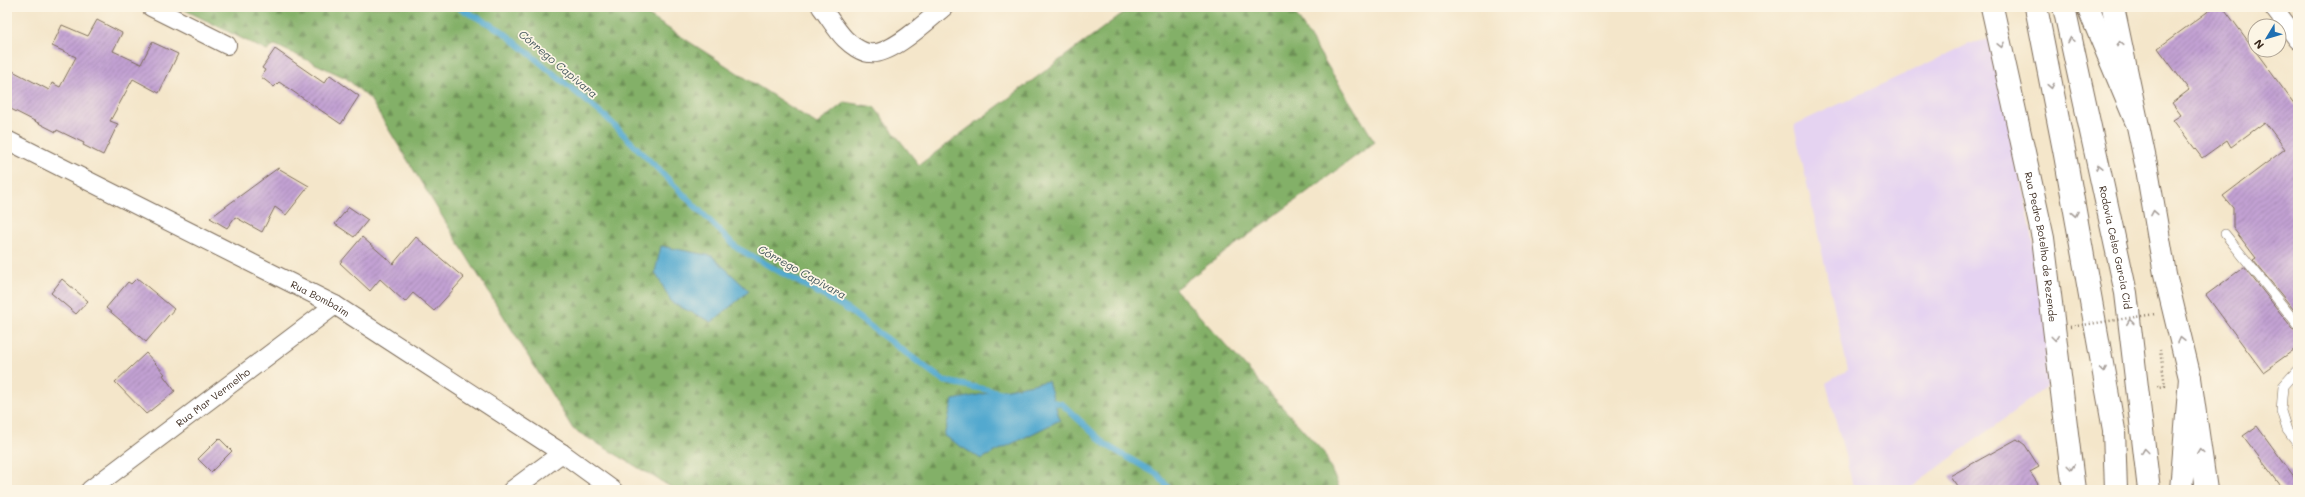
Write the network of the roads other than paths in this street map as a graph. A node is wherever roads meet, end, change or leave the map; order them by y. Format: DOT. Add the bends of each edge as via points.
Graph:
graph roads {
  1 [pos="151,7"];
  2 [pos="821,7"];
  3 [pos="944,7"];
  4 [pos="1992,7"];
  5 [pos="2036,7"];
  6 [pos="2064,7"];
  7 [pos="2088,7"];
  8 [pos="2113,7"];
  9 [pos="2273,7"];
  10 [pos="2298,40"];
  11 [pos="227,46"];
  12 [pos="2136,121"];
  13 [pos="7,140"];
  14 [pos="2226,234"];
  15 [pos="335,305"];
  16 [pos="2298,325"];
  17 [pos="2298,370"];
  18 [pos="2190,378"];
  19 [pos="2298,445"];
  20 [pos="562,453"];
  21 [pos="90,490"];
  22 [pos="512,490"];
  23 [pos="613,490"];
  24 [pos="2074,490"];
  25 [pos="2116,490"];
  26 [pos="2149,490"];
  27 [pos="2181,490"];
  28 [pos="2206,490"];
  1 -- 11 [label="street"];
  2 -- 3 [label="street" via="846,39 869,53 880,53 892,48"];
  4 -- 24 [label="main road, Rua Pedro Botelho de Rezende, one-way" via="2043,238"];
  5 -- 25 [label="main road, one-way" via="2114,430"];
  26 -- 6 [label="main road, Rodovia Celso Garcia Cid, one-way" via="2126,293"];
  7 -- 12 [label="main road"];
  12 -- 8 [label="main road, one-way"];
  9 -- 10 [label="street"];
  18 -- 12 [label="main road, one-way" via="2165,274"];
  13 -- 15 [label="street, Rua Bombaim"];
  14 -- 16 [label="lane"];
  15 -- 20 [label="street, Rua Bombaim"];
  15 -- 21 [label="street, Rua Mar Vermelho"];
  17 -- 19 [label="lane" via="2283,386 2281,412 2287,430"];
  18 -- 27 [label="main road"];
  28 -- 18 [label="main road, one-way"];
  20 -- 22 [label="street"];
  20 -- 23 [label="street, Rua Bombaim"];
}
